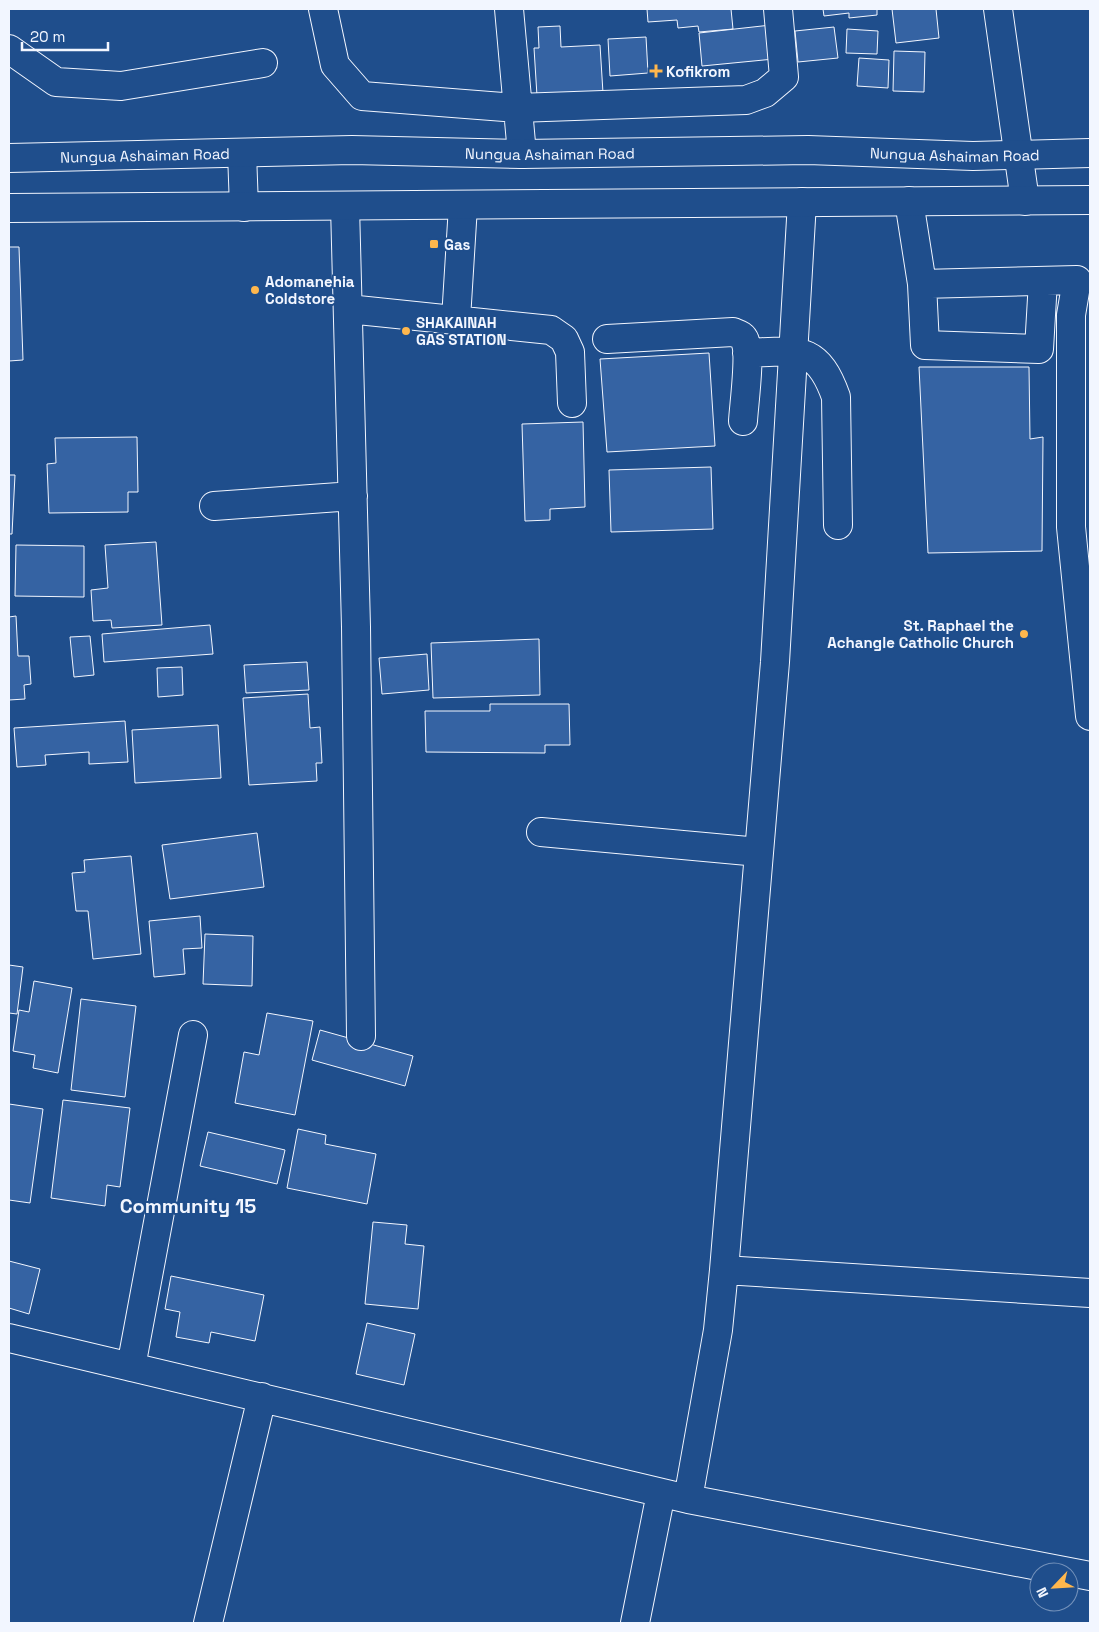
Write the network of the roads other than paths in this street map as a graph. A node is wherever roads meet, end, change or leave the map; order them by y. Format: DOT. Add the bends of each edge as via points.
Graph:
graph roads {
  1 [pos="323,9"];
  2 [pos="509,9"];
  3 [pos="778,9"];
  4 [pos="998,9"];
  5 [pos="9,49"];
  6 [pos="263,64"];
  7 [pos="517,108"];
  8 [pos="242,153"];
  9 [pos="1090,153"];
  10 [pos="522,154"];
  11 [pos="1017,155"];
  12 [pos="9,158"];
  13 [pos="1090,200"];
  14 [pos="909,201"];
  15 [pos="1025,201"];
  16 [pos="802,202"];
  17 [pos="345,206"];
  18 [pos="463,206"];
  19 [pos="244,207"];
  20 [pos="9,208"];
  21 [pos="1043,281"];
  22 [pos="922,284"];
  23 [pos="348,309"];
  24 [pos="456,319"];
  25 [pos="607,339"];
  26 [pos="794,351"];
  27 [pos="747,353"];
  28 [pos="572,403"];
  29 [pos="743,420"];
  30 [pos="353,496"];
  31 [pos="214,506"];
  32 [pos="838,524"];
  33 [pos="1090,716"];
  34 [pos="541,832"];
  35 [pos="759,852"];
  36 [pos="193,1035"];
  37 [pos="361,1036"];
  38 [pos="724,1270"];
  39 [pos="1090,1293"];
  40 [pos="9,1338"];
  41 [pos="131,1367"];
  42 [pos="262,1397"];
  43 [pos="661,1493"];
  44 [pos="688,1499"];
  45 [pos="1090,1576"];
  46 [pos="208,1623"];
  47 [pos="635,1623"];
  1 -- 7 [label="street" via="335,65 362,96"];
  2 -- 7 [label="street"];
  3 -- 7 [label="street" via="784,77 765,93 746,100"];
  4 -- 11 [label="street"];
  5 -- 6 [label="street" via="56,82 121,86"];
  7 -- 10 [label="street"];
  8 -- 10 [label="street, Nungua Ashaiman Road" via="352,150"];
  8 -- 12 [label="street, Nungua Ashaiman Road"];
  8 -- 19 [label="street"];
  9 -- 11 [label="street, Nungua Ashaiman Road"];
  10 -- 11 [label="street, Nungua Ashaiman Road" via="808,150"];
  11 -- 15 [label="street"];
  13 -- 15 [label="street"];
  14 -- 15 [label="street"];
  14 -- 16 [label="street"];
  14 -- 22 [label="street"];
  16 -- 18 [label="street"];
  16 -- 26 [label="street"];
  17 -- 18 [label="street"];
  17 -- 19 [label="street"];
  17 -- 23 [label="street"];
  18 -- 24 [label="street"];
  19 -- 20 [label="street"];
  21 -- 22 [label="street"];
  21 -- 22 [label="street" via="1039,349 925,345"];
  21 -- 33 [label="street" via="1077,280 1071,315 1072,527"];
  23 -- 24 [label="street"];
  23 -- 30 [label="street"];
  24 -- 28 [label="street" via="551,330 564,340 570,352"];
  25 -- 27 [label="street" via="733,332 746,341"];
  26 -- 27 [label="street"];
  26 -- 32 [label="street" via="818,361 836,397"];
  26 -- 35 [label="street" via="775,662"];
  27 -- 29 [label="street"];
  30 -- 31 [label="street"];
  30 -- 37 [label="street"];
  34 -- 35 [label="street"];
  35 -- 38 [label="street"];
  36 -- 41 [label="street"];
  38 -- 39 [label="street"];
  38 -- 44 [label="street" via="718,1330"];
  40 -- 41 [label="street"];
  41 -- 42 [label="street"];
  42 -- 43 [label="street"];
  42 -- 46 [label="street"];
  43 -- 44 [label="street"];
  43 -- 47 [label="street"];
  44 -- 45 [label="street"];
}
